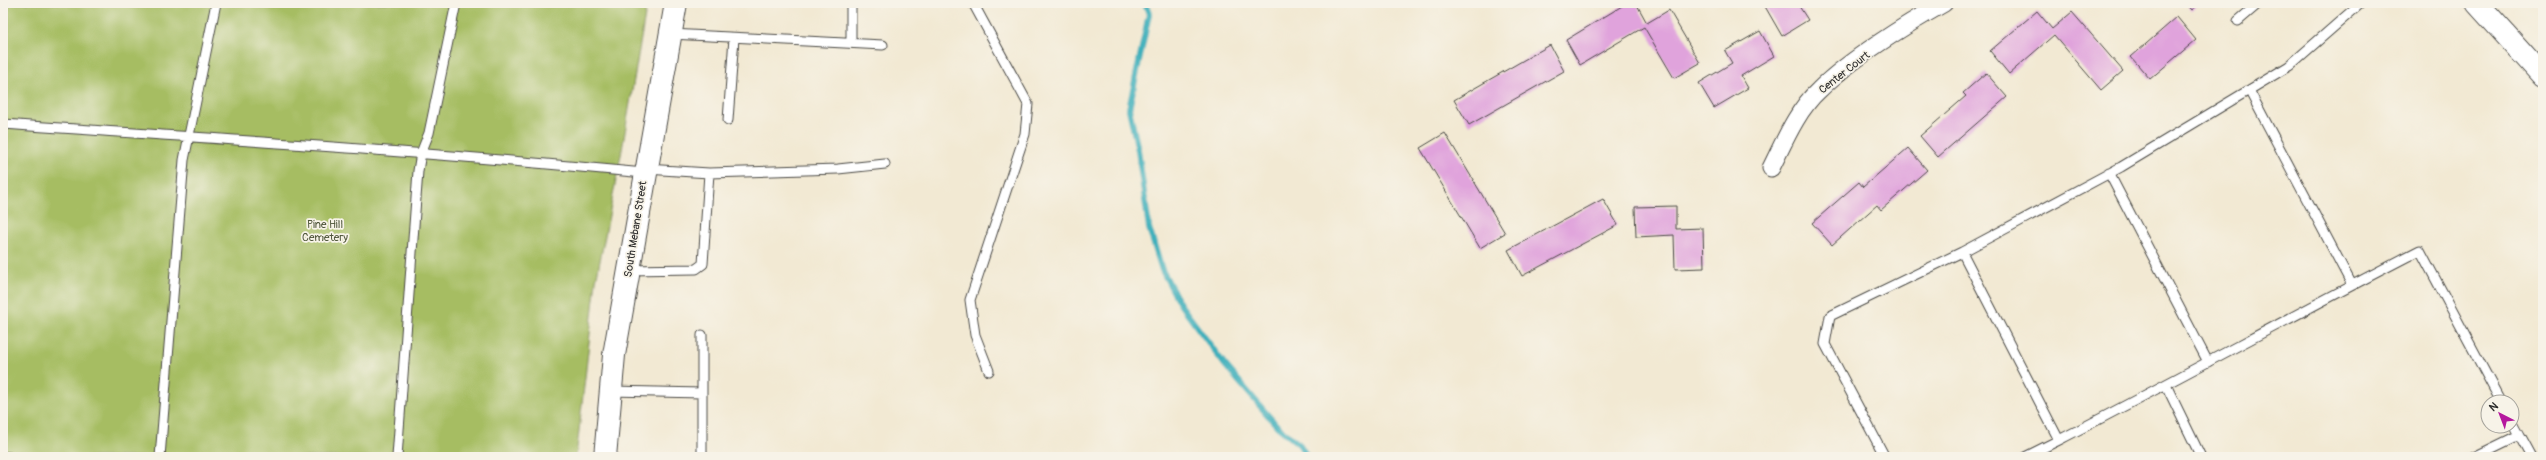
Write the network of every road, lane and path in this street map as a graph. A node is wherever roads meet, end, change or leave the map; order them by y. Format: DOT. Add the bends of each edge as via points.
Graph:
graph roads {
  1 [pos="216,3"];
  2 [pos="456,3"];
  3 [pos="676,3"];
  4 [pos="851,3"];
  5 [pos="973,3"];
  6 [pos="1944,3"];
  7 [pos="2259,3"];
  8 [pos="2361,3"];
  9 [pos="2477,3"];
  10 [pos="2238,21"];
  11 [pos="670,34"];
  12 [pos="734,38"];
  13 [pos="851,43"];
  14 [pos="883,44"];
  15 [pos="2543,76"];
  16 [pos="2249,90"];
  17 [pos="728,120"];
  18 [pos="3,124"];
  19 [pos="190,138"];
  20 [pos="421,154"];
  21 [pos="885,164"];
  22 [pos="1771,168"];
  23 [pos="645,171"];
  24 [pos="709,173"];
  25 [pos="2109,174"];
  26 [pos="1962,252"];
  27 [pos="628,270"];
  28 [pos="2352,285"];
  29 [pos="702,334"];
  30 [pos="2208,362"];
  31 [pos="989,371"];
  32 [pos="2166,385"];
  33 [pos="611,391"];
  34 [pos="702,393"];
  35 [pos="2497,394"];
  36 [pos="2519,435"];
  37 [pos="2059,440"];
  38 [pos="3,457"];
  39 [pos="9,457"];
  40 [pos="160,457"];
  41 [pos="397,457"];
  42 [pos="605,457"];
  43 [pos="702,457"];
  44 [pos="1885,457"];
  45 [pos="2025,457"];
  46 [pos="2202,457"];
  47 [pos="2474,457"];
  48 [pos="2531,457"];
  1 -- 19 [label="lane"];
  2 -- 20 [label="lane" via="429,134"];
  3 -- 11 [label="street, South Mebane Street"];
  4 -- 13 [label="lane"];
  5 -- 31 [label="lane" via="1028,104 1025,134 970,300 975,335"];
  6 -- 22 [label="street, Center Court" via="1861,57 1818,90 1797,118"];
  7 -- 10 [label="lane"];
  8 -- 16 [label="lane" via="2289,66"];
  9 -- 15 [label="street"];
  11 -- 12 [label="lane"];
  11 -- 23 [label="street, South Mebane Street"];
  12 -- 13 [label="lane"];
  12 -- 17 [label="lane"];
  13 -- 14 [label="lane"];
  16 -- 25 [label="lane"];
  16 -- 28 [label="lane"];
  18 -- 19 [label="lane"];
  19 -- 20 [label="lane" via="372,148"];
  19 -- 40 [label="lane" via="184,160"];
  20 -- 23 [label="lane"];
  20 -- 41 [label="lane"];
  21 -- 24 [label="lane" via="838,169"];
  23 -- 24 [label="lane"];
  23 -- 27 [label="street, South Mebane Street"];
  24 -- 27 [label="lane" via="703,264 696,269"];
  25 -- 26 [label="lane"];
  25 -- 30 [label="lane"];
  26 -- 37 [label="lane"];
  26 -- 44 [label="lane" via="1830,316 1825,344"];
  27 -- 33 [label="street, South Mebane Street" via="614,355"];
  28 -- 30 [label="lane"];
  28 -- 35 [label="lane" via="2420,250"];
  29 -- 34 [label="lane"];
  30 -- 32 [label="lane"];
  32 -- 37 [label="lane"];
  32 -- 46 [label="lane"];
  33 -- 34 [label="lane"];
  33 -- 42 [label="street, South Mebane Street"];
  34 -- 43 [label="lane"];
  36 -- 47 [label="lane"];
  36 -- 48 [label="lane"];
  37 -- 45 [label="lane"];
  38 -- 39 [label="lane"];
}
